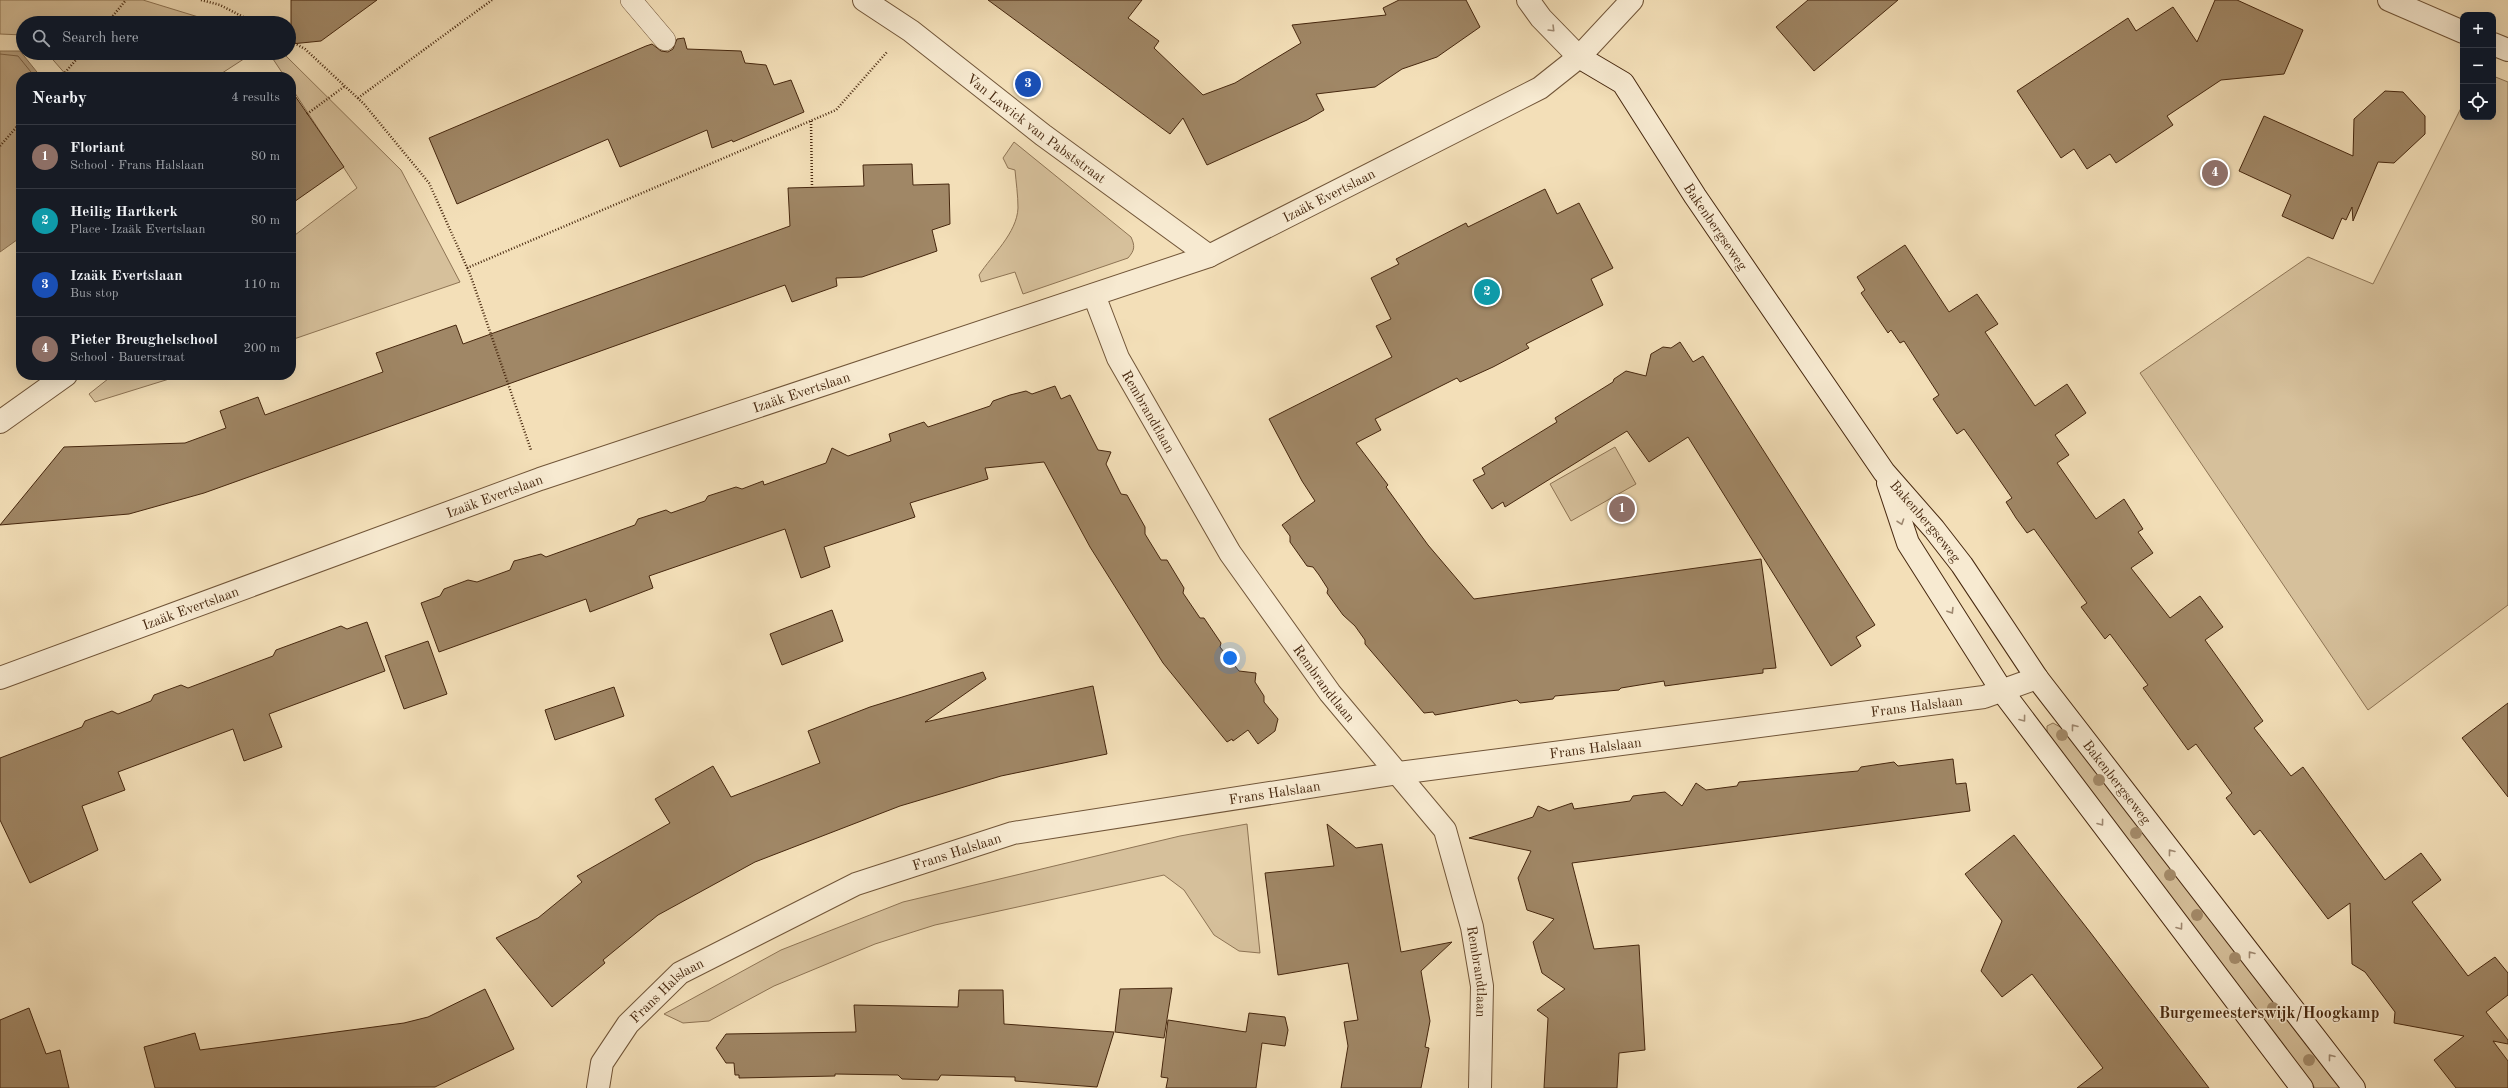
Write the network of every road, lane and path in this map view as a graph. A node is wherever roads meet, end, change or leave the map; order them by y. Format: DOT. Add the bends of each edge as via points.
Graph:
graph roads {
  1 [pos="126,0"];
  2 [pos="201,0"];
  3 [pos="492,0"];
  4 [pos="631,0"];
  5 [pos="864,0"];
  6 [pos="1528,0"];
  7 [pos="1632,0"];
  8 [pos="2389,0"];
  9 [pos="113,16"];
  10 [pos="241,16"];
  11 [pos="911,31"];
  12 [pos="2460,31"];
  13 [pos="665,40"];
  14 [pos="296,44"];
  15 [pos="2496,45"];
  16 [pos="2508,50"];
  17 [pos="1579,57"];
  18 [pos="76,60"];
  19 [pos="65,72"];
  20 [pos="345,86"];
  21 [pos="358,98"];
  22 [pos="307,114"];
  23 [pos="811,121"];
  24 [pos="16,128"];
  25 [pos="0,146"];
  26 [pos="812,188"];
  27 [pos="1209,256"];
  28 [pos="467,268"];
  29 [pos="1094,295"];
  30 [pos="59,380"];
  31 [pos="0,422"];
  32 [pos="1884,472"];
  33 [pos="540,479"];
  34 [pos="2,671"];
  35 [pos="2037,678"];
  36 [pos="2002,691"];
  37 [pos="1398,773"];
  38 [pos="598,1088"];
  39 [pos="1480,1088"];
  40 [pos="2302,1088"];
  41 [pos="2354,1088"];
  1 -- 9 [label="path"];
  2 -- 10 [label="path" via="220,5"];
  3 -- 21 [label="path"];
  4 -- 13 [label="lane"];
  5 -- 11 [label="street, Van Lawick van Pabststraat"];
  6 -- 17 [label="street, Bakenbergseweg, one-way" via="1541,18"];
  7 -- 17 [label="street, Izaäk Evertslaan"];
  8 -- 12 [label="street"];
  11 -- 23 [label="path" via="884,55 836,110"];
  11 -- 27 [label="street, Van Lawick van Pabststraat" via="1043,135"];
  14 -- 20 [label="path" via="306,49"];
  15 -- 16 [label="street"];
  17 -- 27 [label="street, Izaäk Evertslaan" via="1540,88"];
  17 -- 32 [label="street, Bakenbergseweg" via="1623,83 1695,196"];
  18 -- 19 [label="path"];
  20 -- 21 [label="path"];
  20 -- 22 [label="path"];
  21 -- 28 [label="path" via="429,183"];
  23 -- 26 [label="path"];
  23 -- 28 [label="path"];
  24 -- 25 [label="path"];
  27 -- 29 [label="street, Izaäk Evertslaan"];
  28 -- 33 [label="path"];
  29 -- 33 [label="street, Izaäk Evertslaan"];
  29 -- 37 [label="street, Rembrandtlaan" via="1118,358 1230,553 1330,693"];
  30 -- 31 [label="street"];
  32 -- 35 [label="street, Bakenbergseweg" via="1962,565"];
  32 -- 36 [label="street, Bakenbergseweg, one-way" via="1908,543"];
  33 -- 34 [label="street, Izaäk Evertslaan"];
  35 -- 36 [label="street, Frans Halslaan"];
  41 -- 35 [label="street, Bakenbergseweg, one-way"];
  36 -- 37 [label="street, Frans Halslaan" via="1984,697"];
  36 -- 40 [label="street, Bakenbergseweg, one-way"];
  37 -- 38 [label="street, Frans Halslaan" via="1013,833 856,884 680,973 628,1024 602,1063"];
  37 -- 39 [label="street, Rembrandtlaan" via="1445,830 1472,927 1482,986"];
}
